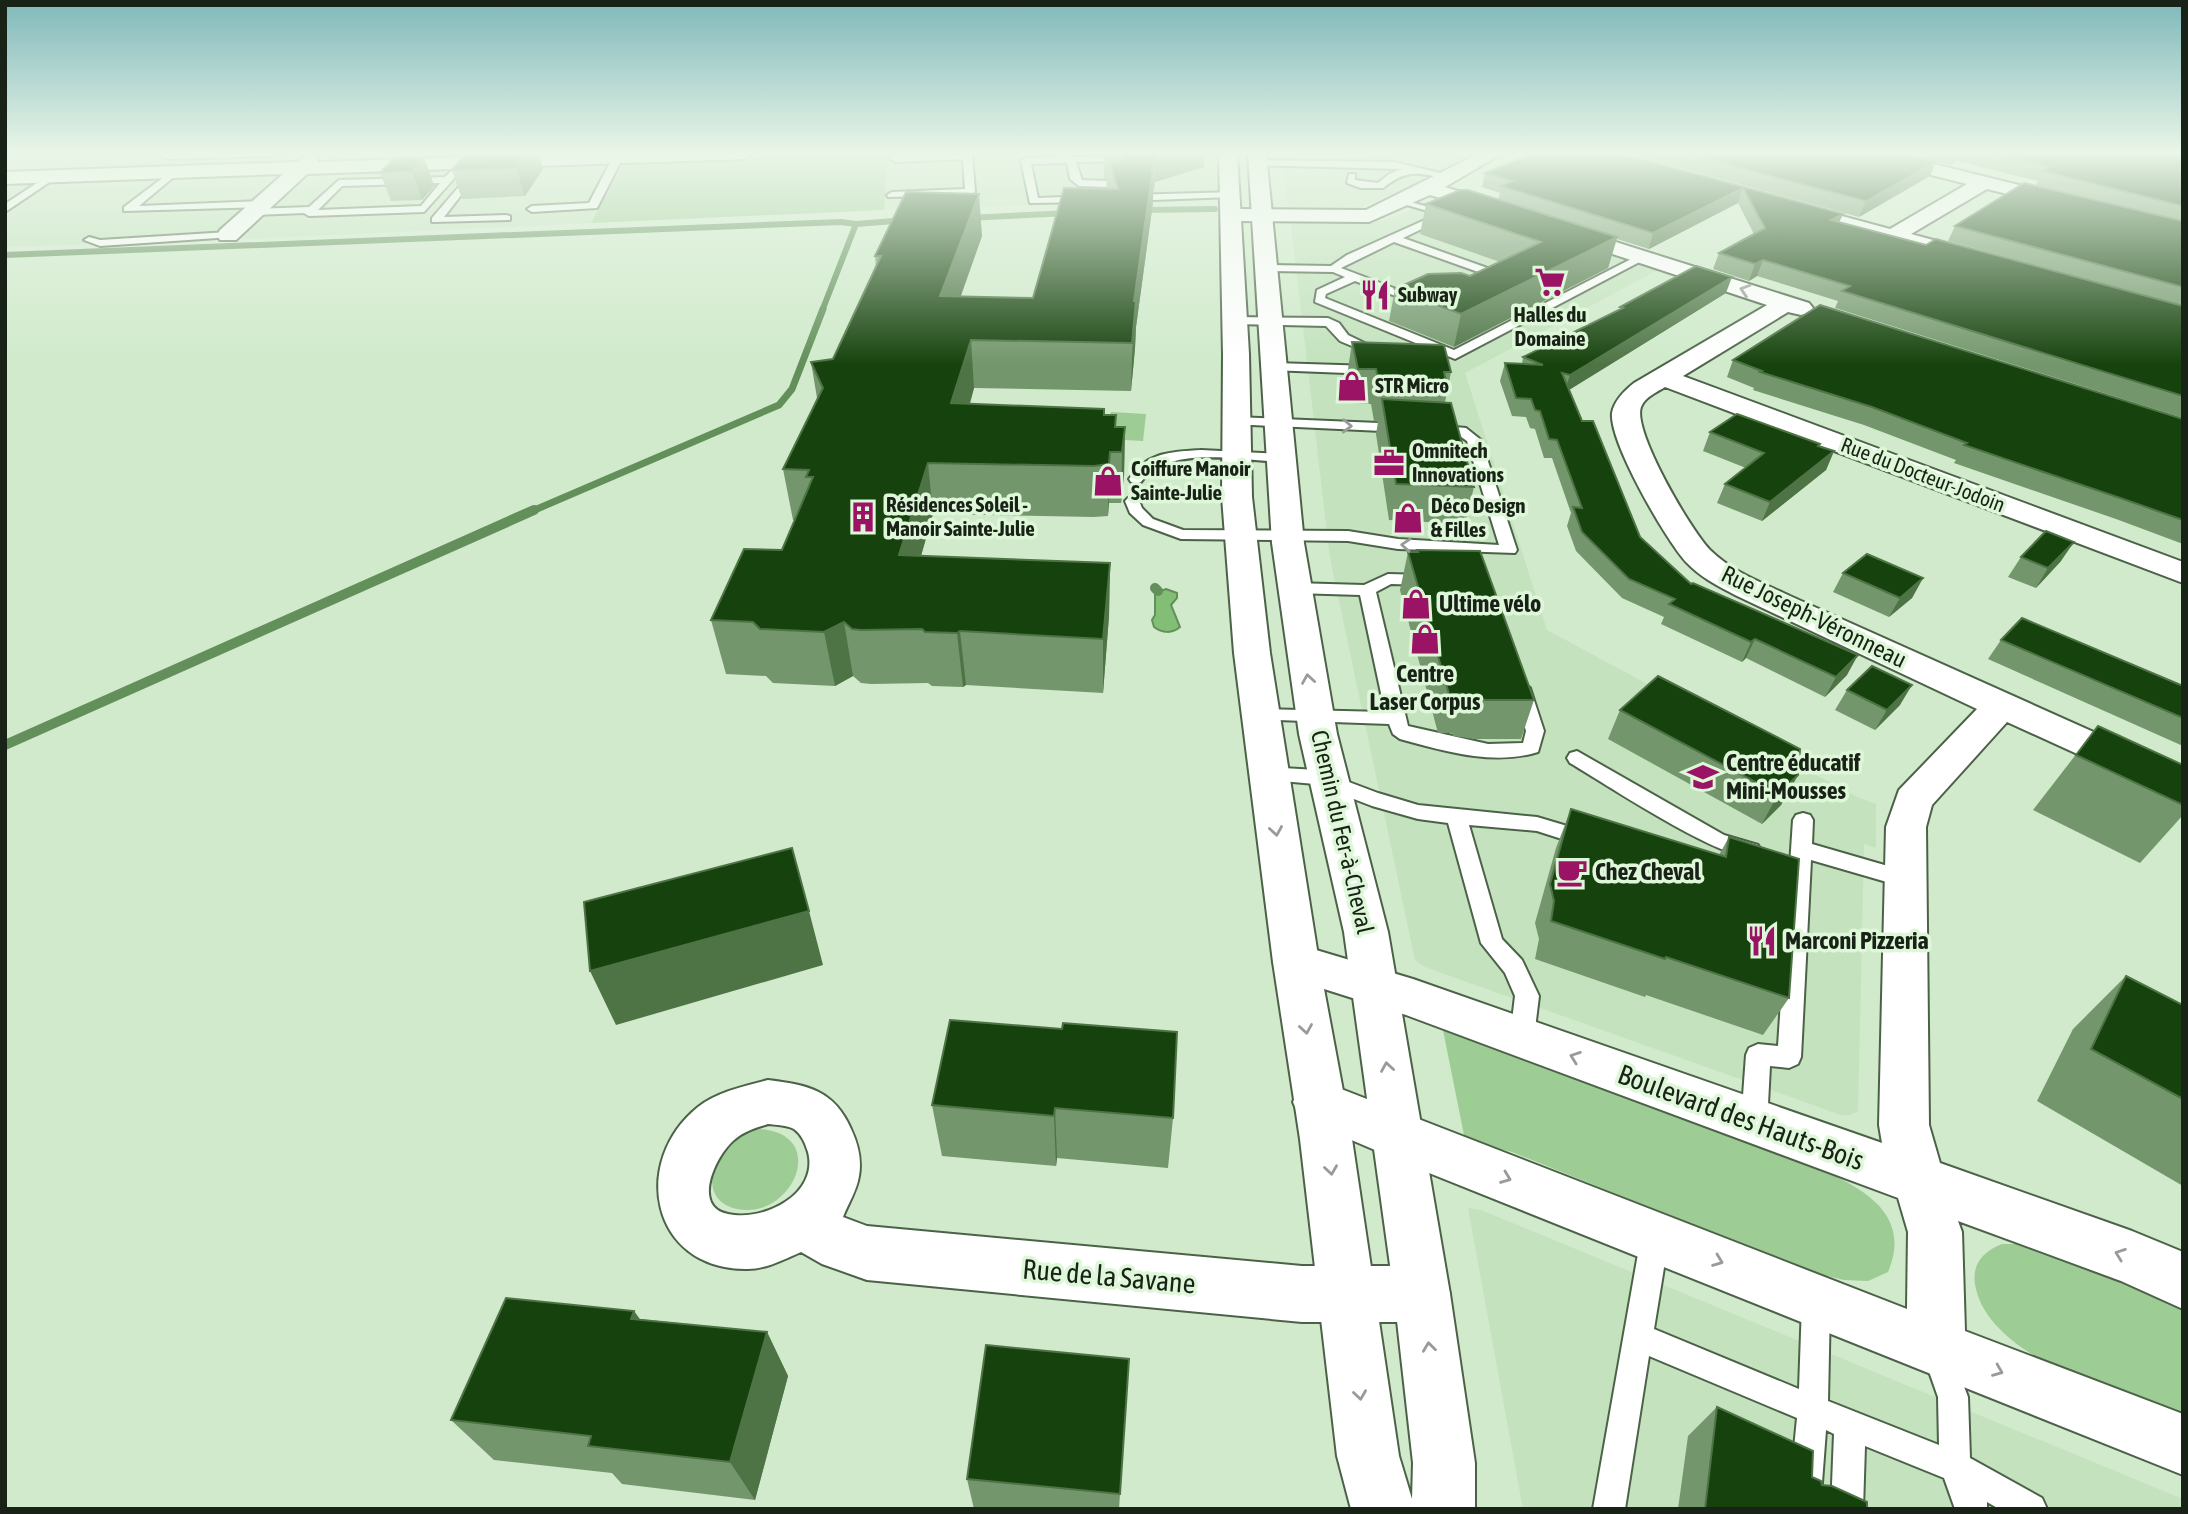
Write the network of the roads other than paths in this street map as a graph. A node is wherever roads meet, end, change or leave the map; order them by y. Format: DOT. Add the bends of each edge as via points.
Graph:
graph roads {
  1 [pos="241,224"];
  2 [pos="1232,224"];
  3 [pos="1237,224"];
  4 [pos="1263,224"];
  5 [pos="1426,224"];
  6 [pos="1849,224"];
  7 [pos="1914,224"];
  8 [pos="1543,225"];
  9 [pos="228,235"];
  10 [pos="1893,236"];
  11 [pos="1394,238"];
  12 [pos="89,240"];
  13 [pos="1970,257"];
  14 [pos="1627,262"];
  15 [pos="1268,268"];
  16 [pos="1334,269"];
  17 [pos="1355,277"];
  18 [pos="1465,291"];
  19 [pos="1433,302"];
  20 [pos="1786,303"];
  21 [pos="1824,315"];
  22 [pos="1235,321"];
  23 [pos="1271,321"];
  24 [pos="1275,366"];
  25 [pos="1663,377"];
  26 [pos="1236,421"];
  27 [pos="1278,423"];
  28 [pos="1237,456"];
  29 [pos="1280,458"];
  30 [pos="1136,479"];
  31 [pos="1133,501"];
  32 [pos="1287,534"];
  33 [pos="1240,536"];
  34 [pos="2183,573"];
  35 [pos="1442,580"];
  36 [pos="1294,589"];
  37 [pos="1367,590"];
  38 [pos="1514,670"];
  39 [pos="2002,705"];
  40 [pos="1259,715"];
  41 [pos="1315,717"];
  42 [pos="1396,718"];
  43 [pos="1577,758"];
  44 [pos="1267,774"];
  45 [pos="1329,781"];
  46 [pos="2183,788"];
  47 [pos="1456,817"];
  48 [pos="1803,820"];
  49 [pos="1602,843"];
  50 [pos="1801,857"];
  51 [pos="1904,879"];
  52 [pos="1296,962"];
  53 [pos="1374,985"];
  54 [pos="1522,1037"];
  55 [pos="1318,1102"];
  56 [pos="1754,1123"];
  57 [pos="1398,1135"];
  58 [pos="1919,1182"];
  59 [pos="804,1222"];
  60 [pos="1655,1236"];
  61 [pos="2183,1281"];
  62 [pos="1346,1293"];
  63 [pos="1422,1294"];
  64 [pos="1816,1299"];
  65 [pos="1638,1337"];
  66 [pos="1936,1346"];
  67 [pos="1813,1410"];
  68 [pos="1850,1425"];
  69 [pos="2183,1444"];
  70 [pos="1955,1467"];
  71 [pos="1450,1508"];
  72 [pos="1383,1509"];
  73 [pos="1609,1509"];
  74 [pos="1804,1509"];
  75 [pos="1847,1509"];
  76 [pos="1971,1509"];
  77 [pos="2031,1509"];
  1 -- 9 [label="street"];
  2 -- 22 [label="street"];
  3 -- 15 [label="street" via="1251,264"];
  4 -- 15 [label="street, Chemin du Fer-à-Cheval"];
  5 -- 11 [label="lane"];
  6 -- 10 [label="street"];
  7 -- 10 [label="street"];
  8 -- 14 [label="street"];
  9 -- 12 [label="lane"];
  10 -- 13 [label="street"];
  11 -- 16 [label="lane"];
  11 -- 18 [label="lane" via="1489,272 1486,281"];
  14 -- 17 [label="lane" via="1455,355 1319,300 1321,292"];
  20 -- 14 [label="street, one-way"];
  15 -- 16 [label="lane"];
  15 -- 23 [label="street, Chemin du Fer-à-Cheval"];
  16 -- 17 [label="lane"];
  17 -- 19 [label="lane"];
  20 -- 21 [label="street"];
  20 -- 25 [label="street, Rue Joseph-Véronneau"];
  22 -- 23 [label="lane"];
  22 -- 26 [label="street"];
  23 -- 24 [label="street, Chemin du Fer-à-Cheval"];
  23 -- 24 [label="lane" via="1328,322 1344,338 1389,364"];
  24 -- 27 [label="street, Chemin du Fer-à-Cheval"];
  25 -- 34 [label="street, Rue du Docteur-Jodoin"];
  25 -- 39 [label="street, Rue Joseph-Véronneau" via="1631,400 1626,419 1679,533 1697,555 1730,579 1778,603"];
  26 -- 27 [label="lane"];
  26 -- 28 [label="street"];
  27 -- 29 [label="street, Chemin du Fer-à-Cheval"];
  27 -- 32 [label="lane, one-way" via="1467,432 1474,440 1509,550"];
  28 -- 29 [label="lane"];
  28 -- 30 [label="lane" via="1164,457 1141,469"];
  28 -- 33 [label="street"];
  29 -- 32 [label="street, Chemin du Fer-à-Cheval"];
  31 -- 33 [label="lane" via="1141,517 1170,531"];
  32 -- 33 [label="lane"];
  32 -- 36 [label="street, Chemin du Fer-à-Cheval"];
  33 -- 40 [label="street"];
  35 -- 37 [label="lane" via="1388,579"];
  36 -- 37 [label="lane"];
  41 -- 36 [label="street, Chemin du Fer-à-Cheval, one-way"];
  37 -- 42 [label="lane"];
  38 -- 42 [label="lane" via="1535,731 1531,747 1523,751 1492,750 1407,734"];
  39 -- 46 [label="street, Rue Joseph-Véronneau"];
  39 -- 51 [label="street" via="1913,800 1904,838"];
  40 -- 41 [label="lane"];
  40 -- 44 [label="street"];
  41 -- 42 [label="lane"];
  41 -- 45 [label="street, Chemin du Fer-à-Cheval"];
  43 -- 50 [label="lane" via="1717,840 1772,857"];
  44 -- 45 [label="lane"];
  44 -- 52 [label="street, one-way"];
  45 -- 47 [label="lane" via="1372,799"];
  45 -- 53 [label="street, Chemin du Fer-à-Cheval" via="1366,932"];
  47 -- 49 [label="lane" via="1537,824"];
  47 -- 54 [label="lane" via="1492,943 1514,967 1527,996"];
  48 -- 50 [label="lane"];
  50 -- 51 [label="lane"];
  50 -- 56 [label="lane" via="1789,1058 1758,1055"];
  51 -- 58 [label="street" via="1904,1125"];
  52 -- 53 [label="street, Boulevard des Hauts-Bois"];
  52 -- 55 [label="street, one-way"];
  53 -- 54 [label="street, Boulevard des Hauts-Bois"];
  57 -- 53 [label="street, Chemin du Fer-à-Cheval, one-way"];
  56 -- 54 [label="street, Boulevard des Hauts-Bois, one-way"];
  55 -- 57 [label="street"];
  55 -- 62 [label="street, one-way"];
  56 -- 58 [label="street, Boulevard des Hauts-Bois"];
  57 -- 60 [label="street, one-way"];
  57 -- 63 [label="street, Chemin du Fer-à-Cheval"];
  61 -- 58 [label="street, Boulevard des Hauts-Bois, one-way" via="2132,1258"];
  58 -- 66 [label="street" via="1935,1233"];
  59 -- 62 [label="street, Rue de la Savane" via="845,1249 867,1253 1302,1294"];
  60 -- 64 [label="street, one-way"];
  60 -- 65 [label="lane"];
  62 -- 63 [label="street, Rue de la Savane"];
  62 -- 72 [label="street, one-way" via="1368,1456"];
  71 -- 63 [label="street, Chemin du Fer-à-Cheval, one-way"];
  64 -- 66 [label="street"];
  64 -- 67 [label="lane"];
  65 -- 67 [label="lane"];
  65 -- 73 [label="lane"];
  66 -- 69 [label="street, one-way"];
  66 -- 70 [label="lane" via="1953,1397"];
  67 -- 68 [label="lane"];
  67 -- 74 [label="lane"];
  68 -- 70 [label="lane"];
  68 -- 75 [label="lane"];
  70 -- 76 [label="lane"];
  70 -- 77 [label="lane"];
}
